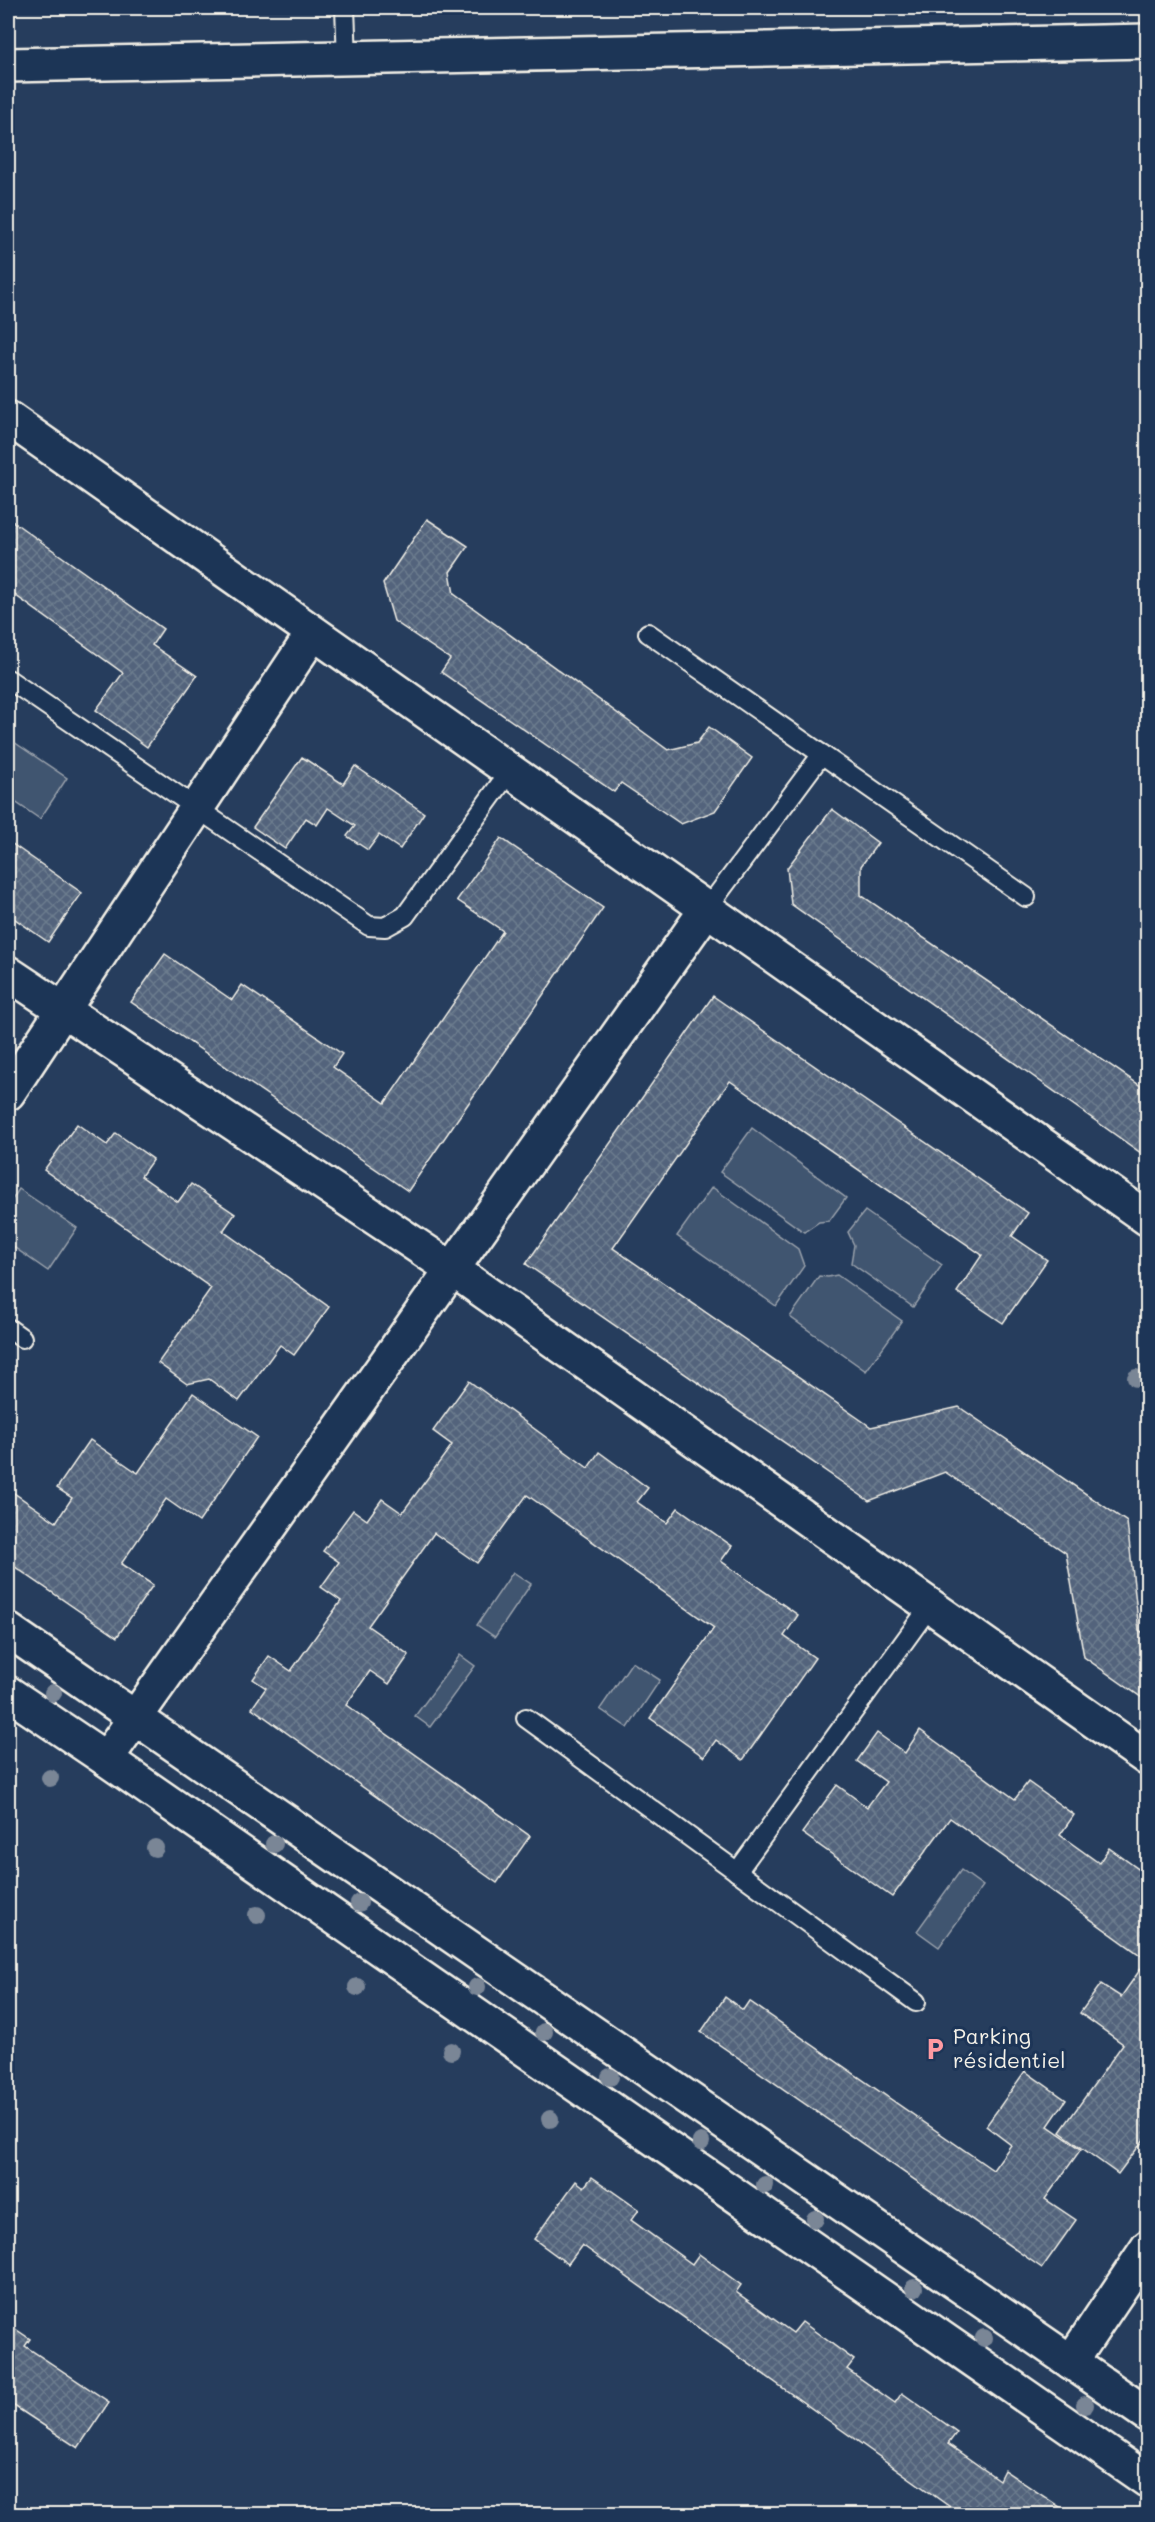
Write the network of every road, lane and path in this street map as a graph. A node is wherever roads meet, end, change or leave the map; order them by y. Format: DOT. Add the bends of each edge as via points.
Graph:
graph roads {
  1 [pos="345,8"];
  2 [pos="1148,41"];
  3 [pos="347,59"];
  4 [pos="8,65"];
  5 [pos="8,418"];
  6 [pos="313,633"];
  7 [pos="648,633"];
  8 [pos="8,679"];
  9 [pos="822,754"];
  10 [pos="509,772"];
  11 [pos="198,808"];
  12 [pos="1026,897"];
  13 [pos="706,910"];
  14 [pos="8,973"];
  15 [pos="62,1010"];
  16 [pos="8,1093"];
  17 [pos="1148,1219"];
  18 [pos="452,1269"];
  19 [pos="930,1606"];
  20 [pos="8,1630"];
  21 [pos="8,1693"];
  22 [pos="135,1716"];
  23 [pos="526,1718"];
  24 [pos="106,1759"];
  25 [pos="1148,1759"];
  26 [pos="737,1872"];
  27 [pos="916,2002"];
  28 [pos="1148,2247"];
  29 [pos="1071,2362"];
  30 [pos="1148,2415"];
  31 [pos="1148,2481"];
  1 -- 3 [label="lane"];
  2 -- 3 [label="street"];
  3 -- 4 [label="street"];
  5 -- 6 [label="street"];
  6 -- 10 [label="street"];
  6 -- 11 [label="street"];
  7 -- 9 [label="lane"];
  8 -- 11 [label="lane"];
  9 -- 12 [label="lane"];
  9 -- 13 [label="lane"];
  10 -- 11 [label="lane" via="405,916 385,927 369,926"];
  10 -- 13 [label="street"];
  11 -- 15 [label="street"];
  13 -- 17 [label="street"];
  13 -- 18 [label="street"];
  14 -- 15 [label="street"];
  15 -- 16 [label="street"];
  15 -- 18 [label="street"];
  18 -- 19 [label="street"];
  18 -- 22 [label="street"];
  19 -- 25 [label="street"];
  19 -- 26 [label="lane"];
  20 -- 22 [label="street"];
  21 -- 24 [label="street"];
  22 -- 24 [label="street"];
  22 -- 29 [label="street"];
  23 -- 26 [label="lane"];
  24 -- 31 [label="street"];
  26 -- 27 [label="lane"];
  28 -- 29 [label="street"];
  29 -- 30 [label="street"];
}
